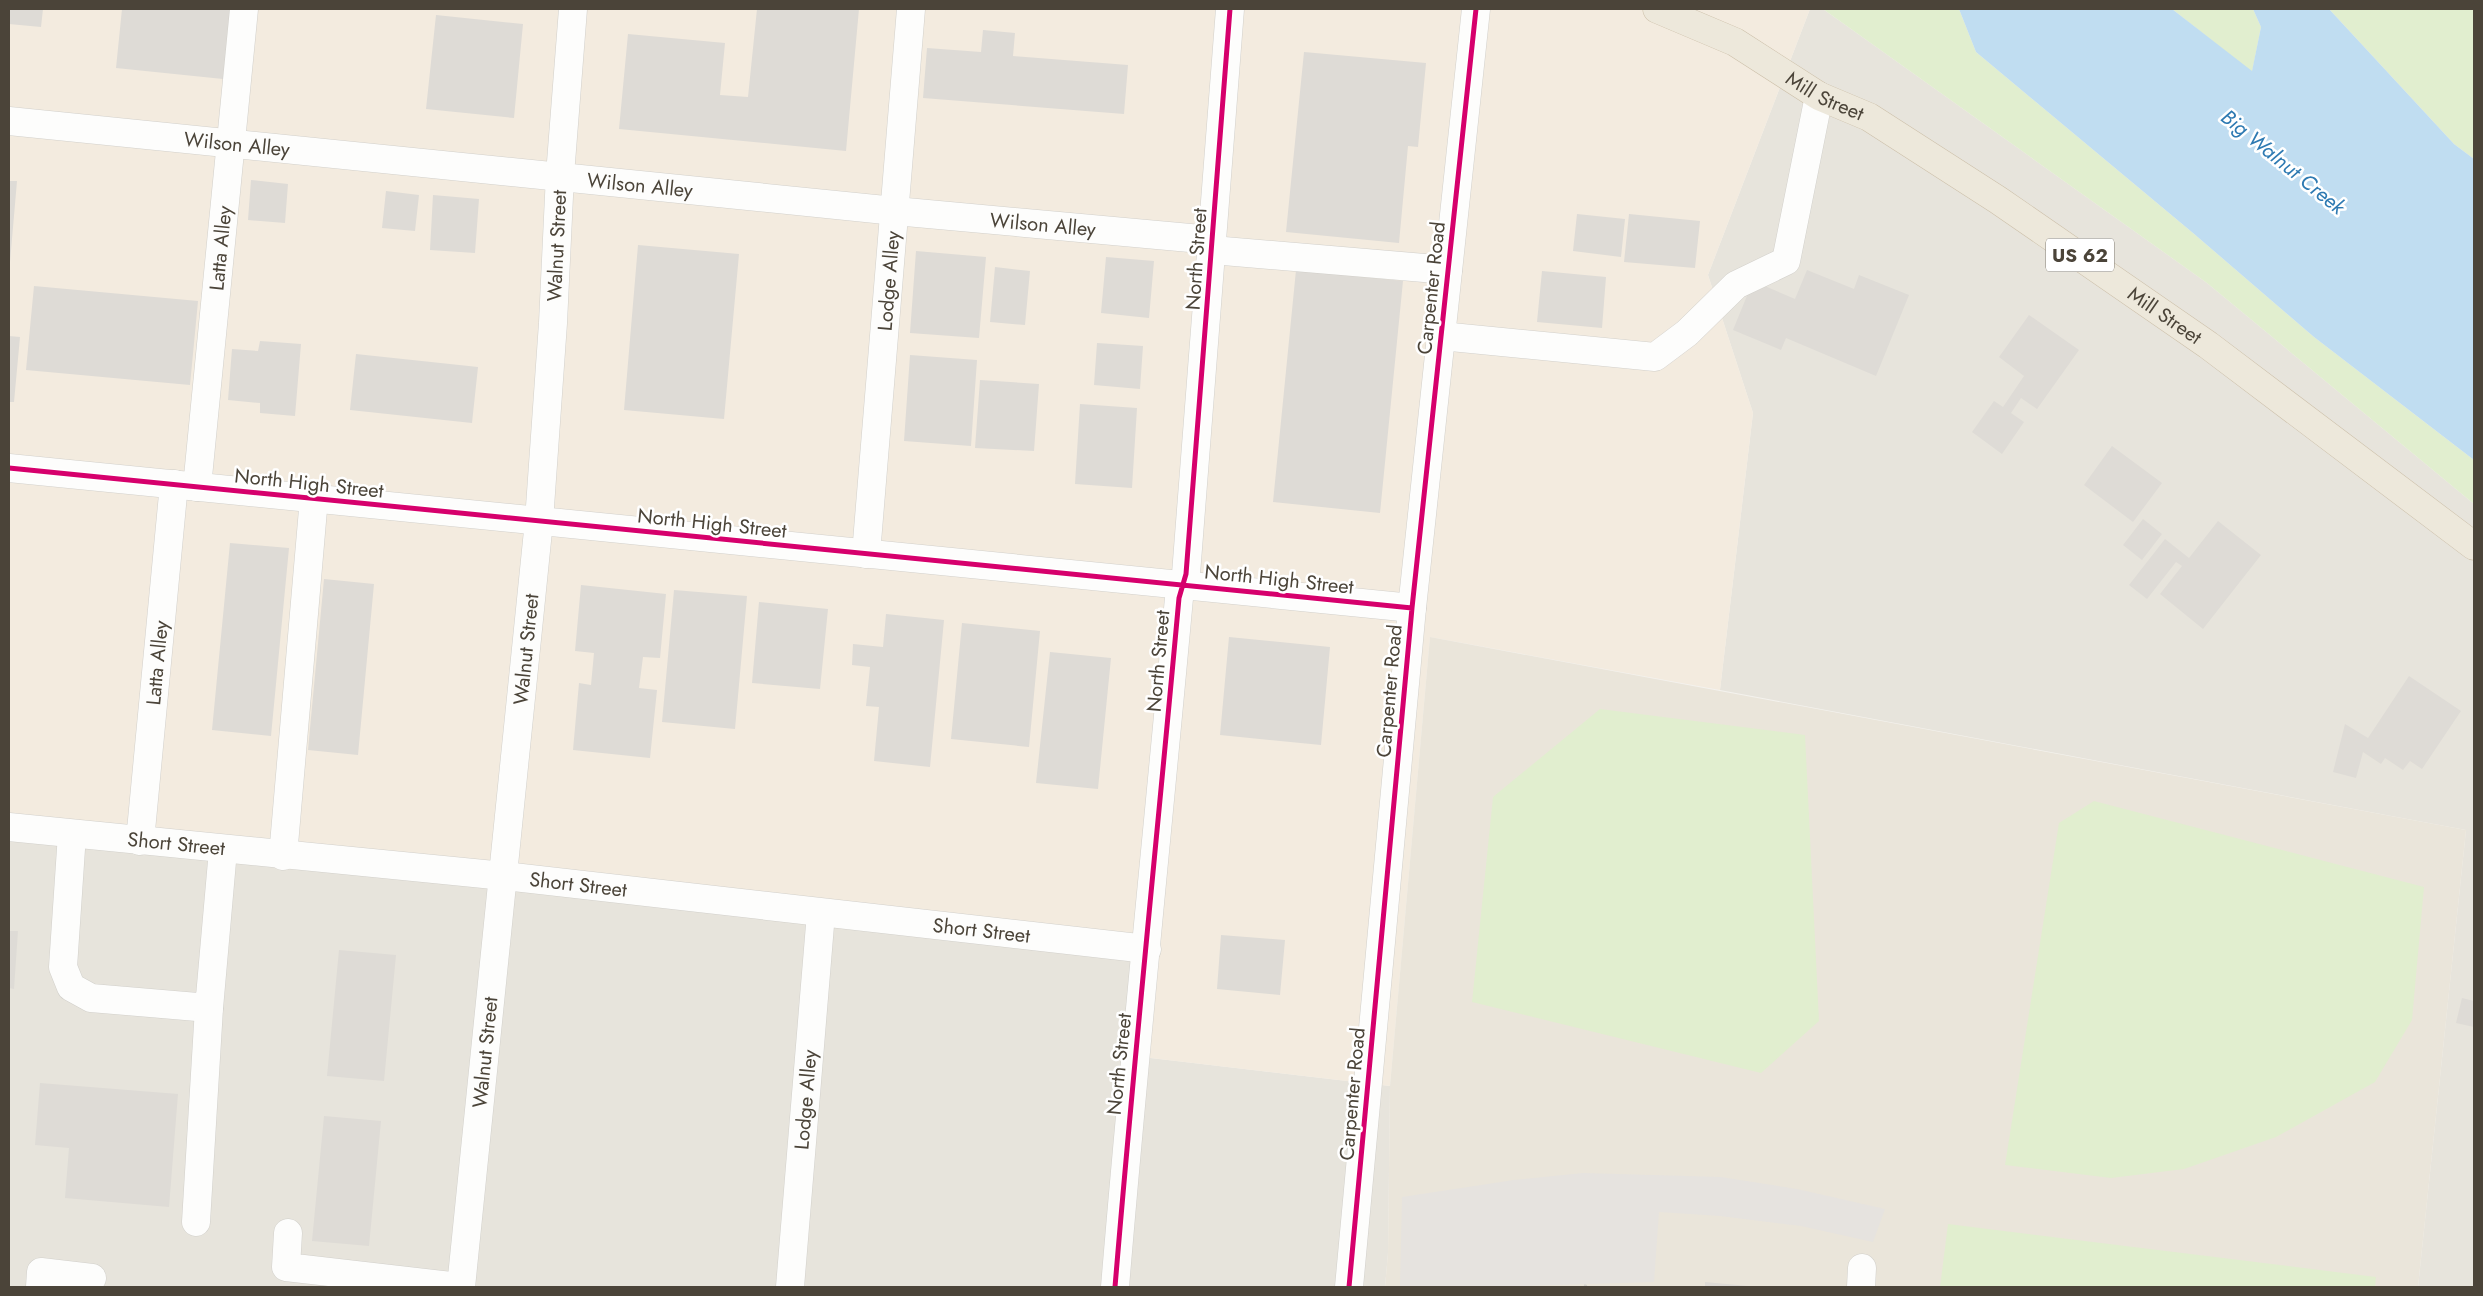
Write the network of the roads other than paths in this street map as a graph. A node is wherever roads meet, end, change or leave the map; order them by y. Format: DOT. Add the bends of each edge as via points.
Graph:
graph roads {
  1 [pos="244,9"];
  2 [pos="573,9"];
  3 [pos="911,9"];
  4 [pos="1230,9"];
  5 [pos="1476,9"];
  6 [pos="1657,9"];
  7 [pos="1820,96"];
  8 [pos="9,121"];
  9 [pos="232,143"];
  10 [pos="560,175"];
  11 [pos="895,211"];
  12 [pos="1212,245"];
  13 [pos="1448,270"];
  14 [pos="1441,336"];
  15 [pos="9,468"];
  16 [pos="186,485"];
  17 [pos="314,498"];
  18 [pos="539,521"];
  19 [pos="2474,546"];
  20 [pos="866,554"];
  21 [pos="1182,585"];
  22 [pos="1412,608"];
  23 [pos="9,827"];
  24 [pos="72,834"];
  25 [pos="140,841"];
  26 [pos="223,850"];
  27 [pos="283,856"];
  28 [pos="504,876"];
  29 [pos="821,913"];
  30 [pos="1147,949"];
  31 [pos="209,1008"];
  32 [pos="196,1222"];
  33 [pos="288,1233"];
  34 [pos="284,1277"];
  35 [pos="78,1280"];
  36 [pos="40,1287"];
  37 [pos="461,1287"];
  38 [pos="790,1287"];
  39 [pos="1115,1287"];
  40 [pos="1348,1287"];
  1 -- 9 [label="street, Latta Alley"];
  2 -- 10 [label="street, Walnut Street"];
  3 -- 11 [label="street, Lodge Alley"];
  4 -- 12 [label="street, North Street"];
  5 -- 13 [label="street, Carpenter Road"];
  6 -- 7 [label="highway, Mill Street / US 62" via="1735,42"];
  7 -- 14 [label="street" via="1786,261 1736,285 1688,333 1655,357"];
  7 -- 19 [label="highway, Mill Street / US 62" via="1869,117 2104,272 2208,345"];
  8 -- 9 [label="street, Wilson Alley"];
  9 -- 10 [label="street, Wilson Alley"];
  9 -- 16 [label="street, Latta Alley"];
  10 -- 11 [label="street, Wilson Alley"];
  10 -- 18 [label="street, Walnut Street"];
  11 -- 12 [label="street, Wilson Alley"];
  11 -- 20 [label="street, Lodge Alley"];
  12 -- 13 [label="street, Wilson Alley"];
  12 -- 21 [label="street, North Street" via="1186,574"];
  13 -- 14 [label="street, Carpenter Road"];
  14 -- 22 [label="street, Carpenter Road"];
  15 -- 16 [label="street, North High Street"];
  16 -- 17 [label="street, North High Street"];
  16 -- 25 [label="street, Latta Alley"];
  17 -- 18 [label="street, North High Street"];
  17 -- 27 [label="street"];
  18 -- 20 [label="street, North High Street"];
  18 -- 28 [label="street, Walnut Street"];
  20 -- 21 [label="street, North High Street"];
  21 -- 22 [label="street, North High Street"];
  21 -- 30 [label="street, North Street"];
  22 -- 40 [label="street, Carpenter Road"];
  23 -- 24 [label="street, Short Street"];
  24 -- 25 [label="street, Short Street"];
  24 -- 31 [label="street" via="63,967 71,987 91,998"];
  25 -- 26 [label="street, Short Street"];
  26 -- 27 [label="street, Short Street"];
  26 -- 31 [label="street"];
  27 -- 28 [label="street, Short Street"];
  28 -- 29 [label="street, Short Street"];
  28 -- 37 [label="street, Walnut Street"];
  29 -- 30 [label="street, Short Street"];
  29 -- 38 [label="street, Lodge Alley"];
  30 -- 39 [label="street, North Street"];
  31 -- 32 [label="street"];
  33 -- 34 [label="street"];
  34 -- 37 [label="street"];
  35 -- 36 [label="street" via="41,1272"];
}
